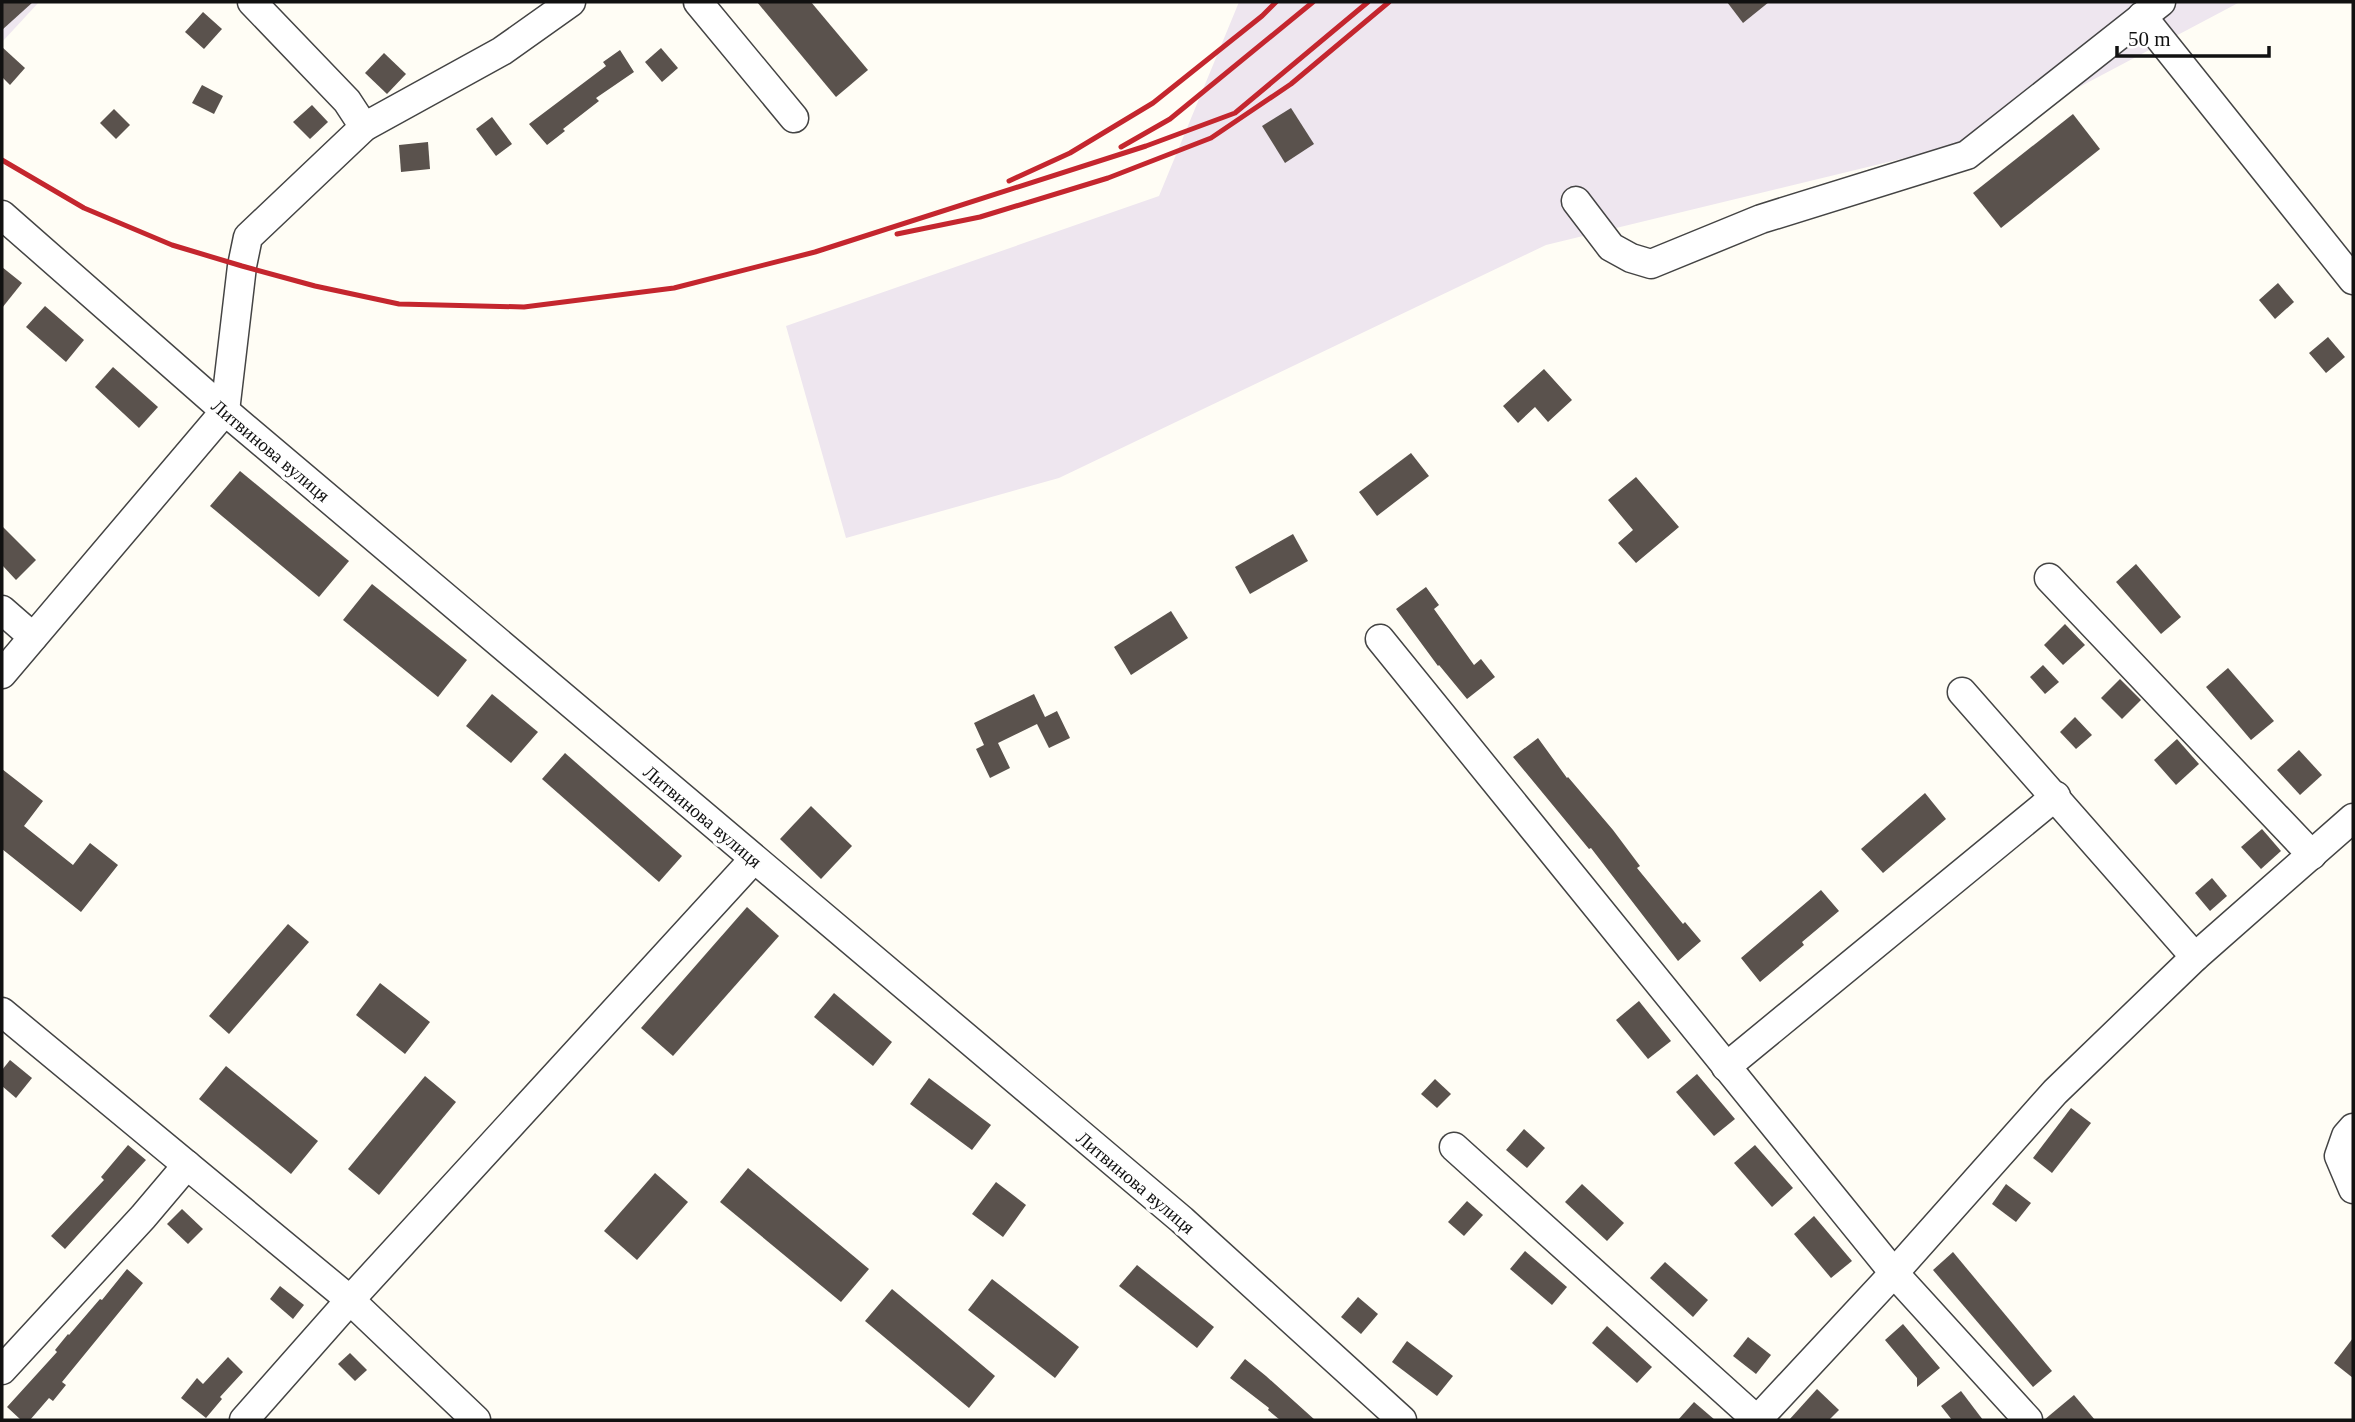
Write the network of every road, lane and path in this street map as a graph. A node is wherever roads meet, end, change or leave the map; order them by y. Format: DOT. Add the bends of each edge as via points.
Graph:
graph roads {
  1 [pos="252,2"];
  2 [pos="571,2"];
  3 [pos="698,2"];
  4 [pos="2152,9"];
  5 [pos="794,118"];
  6 [pos="365,127"];
  7 [pos="1576,201"];
  8 [pos="2,215"];
  9 [pos="2353,280"];
  10 [pos="225,411"];
  11 [pos="2049,578"];
  12 [pos="2,610"];
  13 [pos="33,637"];
  14 [pos="1380,639"];
  15 [pos="2,674"];
  16 [pos="1962,692"];
  17 [pos="2056,796"];
  18 [pos="2353,818"];
  19 [pos="2312,855"];
  20 [pos="754,859"];
  21 [pos="2195,957"];
  22 [pos="6,1023"];
  23 [pos="1726,1066"];
  24 [pos="2353,1128"];
  25 [pos="1454,1147"];
  26 [pos="187,1165"];
  27 [pos="2353,1189"];
  28 [pos="1894,1273"];
  29 [pos="350,1300"];
  30 [pos="2,1370"];
  31 [pos="244,1420"];
  32 [pos="476,1420"];
  33 [pos="1402,1420"];
  34 [pos="1757,1420"];
  35 [pos="2028,1420"];
  1 -- 6 [label="street" via="347,101"];
  2 -- 6 [label="street" via="502,51"];
  3 -- 5 [label="street"];
  4 -- 7 [label="street" via="1967,155 1761,219 1651,264 1611,247"];
  4 -- 9 [label="street"];
  6 -- 10 [label="street" via="248,237"];
  8 -- 10 [label="street, Литвинова вулиця"];
  10 -- 13 [label="street"];
  10 -- 20 [label="street, Литвинова вулиця"];
  11 -- 19 [label="street"];
  12 -- 13 [label="street"];
  13 -- 15 [label="street"];
  14 -- 23 [label="street"];
  16 -- 17 [label="street"];
  17 -- 21 [label="street"];
  17 -- 23 [label="street"];
  18 -- 19 [label="street"];
  19 -- 21 [label="street"];
  20 -- 29 [label="street"];
  20 -- 33 [label="street, Литвинова вулиця" via="1182,1220"];
  21 -- 28 [label="street" via="2055,1092"];
  22 -- 26 [label="street"];
  23 -- 28 [label="street"];
  24 -- 27 [label="street" via="2339,1156"];
  25 -- 34 [label="street"];
  26 -- 29 [label="street"];
  26 -- 30 [label="street"];
  28 -- 34 [label="street"];
  28 -- 35 [label="street"];
  29 -- 31 [label="street"];
  29 -- 32 [label="street"];
}
